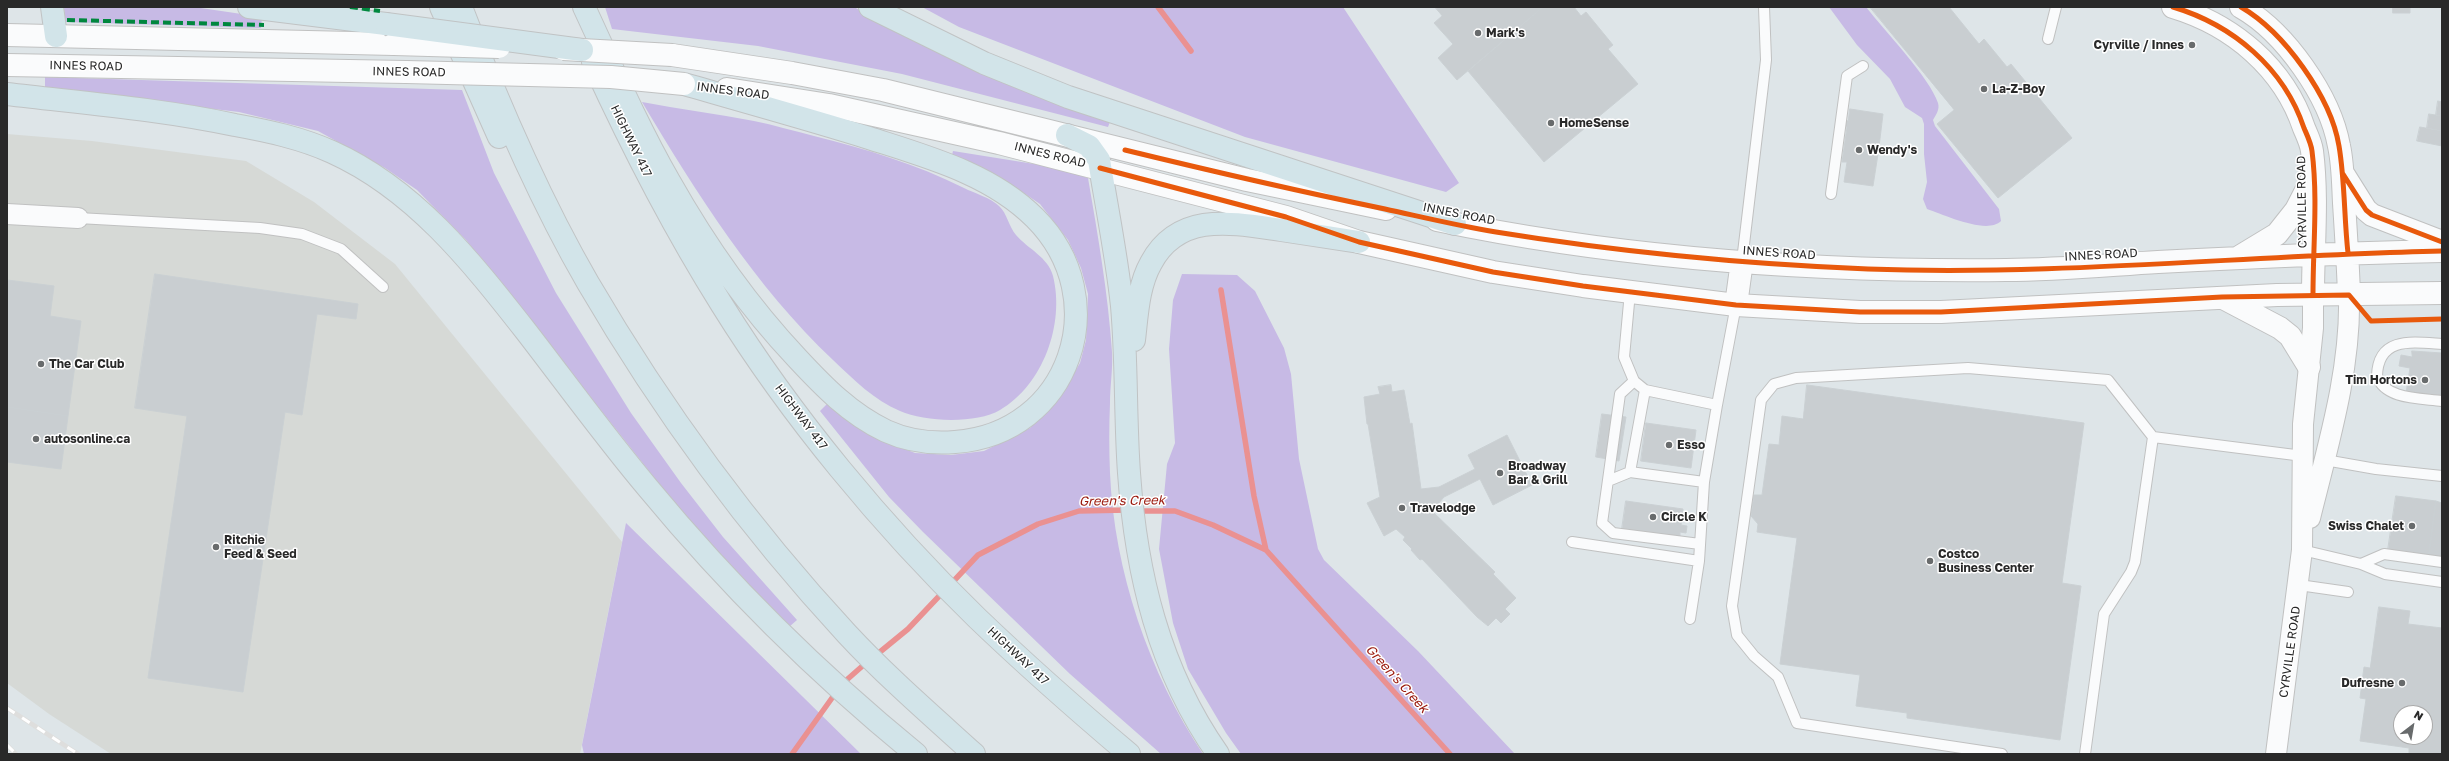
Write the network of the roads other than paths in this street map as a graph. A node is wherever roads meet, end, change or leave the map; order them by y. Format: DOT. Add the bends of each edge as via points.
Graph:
graph roads {
  1 [pos="52,7"];
  2 [pos="249,7"];
  3 [pos="441,7"];
  4 [pos="461,7"];
  5 [pos="570,7"];
  6 [pos="584,7"];
  7 [pos="870,7"];
  8 [pos="1764,7"];
  9 [pos="2056,7"];
  10 [pos="2173,7"];
  11 [pos="2241,7"];
  12 [pos="7,35"];
  13 [pos="56,36"];
  14 [pos="2048,39"];
  15 [pos="582,50"];
  16 [pos="7,65"];
  17 [pos="100,66"];
  18 [pos="1863,66"];
  19 [pos="684,84"];
  20 [pos="7,94"];
  21 [pos="1067,135"];
  22 [pos="1100,168"];
  23 [pos="2342,172"];
  24 [pos="2312,177"];
  25 [pos="1831,194"];
  26 [pos="7,214"];
  27 [pos="78,218"];
  28 [pos="1455,224"];
  29 [pos="1359,242"];
  30 [pos="2442,242"];
  31 [pos="2442,251"];
  32 [pos="2348,253"];
  33 [pos="2313,255"];
  34 [pos="2238,258"];
  35 [pos="1742,261"];
  36 [pos="383,287"];
  37 [pos="1630,292"];
  38 [pos="2442,293"];
  39 [pos="2313,294"];
  40 [pos="2349,295"];
  41 [pos="2222,297"];
  42 [pos="1736,305"];
  43 [pos="2442,344"];
  44 [pos="2309,367"];
  45 [pos="1634,381"];
  46 [pos="1645,390"];
  47 [pos="2442,401"];
  48 [pos="1717,405"];
  49 [pos="1126,407"];
  50 [pos="669,410"];
  51 [pos="2153,437"];
  52 [pos="2303,456"];
  53 [pos="2324,460"];
  54 [pos="1630,472"];
  55 [pos="2442,476"];
  56 [pos="1608,482"];
  57 [pos="1704,482"];
  58 [pos="1572,542"];
  59 [pos="1700,544"];
  60 [pos="2302,550"];
  61 [pos="1699,561"];
  62 [pos="2442,562"];
  63 [pos="2361,564"];
  64 [pos="2442,582"];
  65 [pos="2299,585"];
  66 [pos="2348,592"];
  67 [pos="1690,619"];
  68 [pos="916,754"];
  69 [pos="974,754"];
  70 [pos="1129,754"];
  71 [pos="1218,754"];
  72 [pos="2002,754"];
  73 [pos="2086,754"];
  74 [pos="2276,754"];
  1 -- 13 [label="highway"];
  2 -- 15 [label="highway, bridge"];
  3 -- 50 [label="highway" via="512,167 543,228 580,291"];
  4 -- 50 [label="highway" via="529,168 564,240 614,326"];
  5 -- 70 [label="highway, HIGHWAY 417" via="643,166 723,307 807,426 926,566 976,617"];
  6 -- 19 [label="highway" via="668,180 699,230 776,335 838,399 870,422 898,436 913,441 942,443 971,441 1000,432 1025,417 1046,398 1061,375 1074,339 1077,322 1075,294 1068,268 1055,242 1023,207 983,180 928,157"];
  7 -- 28 [label="highway" via="964,54 1068,97"];
  8 -- 35 [label="lane" via="1766,60"];
  9 -- 14 [label="lane"];
  10 -- 24 [label="main road, CYRVILLE ROAD" via="2234,35 2276,73 2299,112 2312,150"];
  11 -- 23 [label="main road, CYRVILLE ROAD" via="2275,34 2303,67 2324,102 2339,145"];
  12 -- 13 [label="main road, INNES ROAD"];
  13 -- 15 [label="main road, INNES ROAD, bridge"];
  13 -- 17 [label="main road" via="72,55"];
  15 -- 21 [label="main road, INNES ROAD, bridge" via="672,55 855,84"];
  16 -- 17 [label="main road, INNES ROAD"];
  17 -- 19 [label="main road, INNES ROAD, bridge" via="611,77"];
  18 -- 25 [label="lane" via="1847,76"];
  19 -- 22 [label="main road, INNES ROAD" via="828,105 937,128"];
  20 -- 68 [label="highway" via="181,115 280,134 328,150 384,181 416,206 459,250 689,537 819,672"];
  21 -- 22 [label="highway" via="1089,146 1099,160"];
  21 -- 28 [label="main road, INNES ROAD" via="1247,180"];
  22 -- 29 [label="main road, INNES ROAD" via="1286,217"];
  22 -- 49 [label="highway" via="1122,307"];
  23 -- 30 [label="main road" via="2366,210 2372,215"];
  23 -- 32 [label="main road, CYRVILLE ROAD"];
  24 -- 33 [label="main road, CYRVILLE ROAD"];
  24 -- 34 [label="main road" via="2296,210 2277,234"];
  26 -- 27 [label="street"];
  27 -- 36 [label="lane" via="260,228 302,234 341,249"];
  28 -- 35 [label="main road, INNES ROAD" via="1636,252"];
  29 -- 37 [label="main road, INNES ROAD" via="1493,272"];
  29 -- 49 [label="highway" via="1220,223 1195,226 1174,237 1156,255 1146,275 1138,311"];
  31 -- 32 [label="main road, INNES ROAD"];
  32 -- 33 [label="main road, INNES ROAD"];
  32 -- 40 [label="main road, CYRVILLE ROAD"];
  33 -- 34 [label="main road, INNES ROAD"];
  33 -- 39 [label="main road, CYRVILLE ROAD"];
  34 -- 35 [label="main road, INNES ROAD" via="2008,270 1869,269"];
  35 -- 42 [label="main road"];
  37 -- 42 [label="main road, INNES ROAD"];
  37 -- 45 [label="lane" via="1624,357"];
  38 -- 40 [label="main road, INNES ROAD"];
  39 -- 40 [label="main road, INNES ROAD"];
  39 -- 41 [label="main road, INNES ROAD"];
  39 -- 44 [label="street, CYRVILLE ROAD"];
  40 -- 53 [label="street, CYRVILLE ROAD" via="2350,327 2335,416"];
  41 -- 42 [label="main road, INNES ROAD" via="1941,312 1860,312"];
  41 -- 44 [label="main road" via="2290,336"];
  42 -- 48 [label="lane"];
  43 -- 47 [label="lane" via="2394,345 2382,356 2377,376 2390,392"];
  44 -- 52 [label="street, CYRVILLE ROAD" via="2303,424"];
  45 -- 46 [label="lane"];
  45 -- 56 [label="lane" via="1620,394"];
  46 -- 48 [label="lane"];
  46 -- 54 [label="lane"];
  48 -- 57 [label="lane"];
  49 -- 71 [label="highway" via="1136,549 1145,591 1166,656 1200,726"];
  50 -- 69 [label="highway" via="725,488 848,635"];
  51 -- 52 [label="lane"];
  51 -- 72 [label="lane" via="2108,380 1968,368 1827,376 1796,378 1774,384 1761,400 1732,606 1737,635 1754,656 1778,677 1797,723"];
  51 -- 73 [label="lane" via="2135,562 2132,572 2104,614"];
  52 -- 60 [label="street, CYRVILLE ROAD"];
  53 -- 55 [label="lane"];
  53 -- 60 [label="street, CYRVILLE ROAD"];
  54 -- 56 [label="lane"];
  54 -- 57 [label="lane"];
  56 -- 59 [label="lane" via="1602,523 1606,529 1613,533"];
  57 -- 59 [label="lane"];
  58 -- 61 [label="lane"];
  59 -- 61 [label="lane"];
  60 -- 63 [label="lane"];
  60 -- 65 [label="street, CYRVILLE ROAD"];
  61 -- 67 [label="lane"];
  62 -- 63 [label="lane" via="2384,554"];
  63 -- 64 [label="lane" via="2385,574"];
  65 -- 66 [label="lane"];
  65 -- 74 [label="street, CYRVILLE ROAD"];
}
